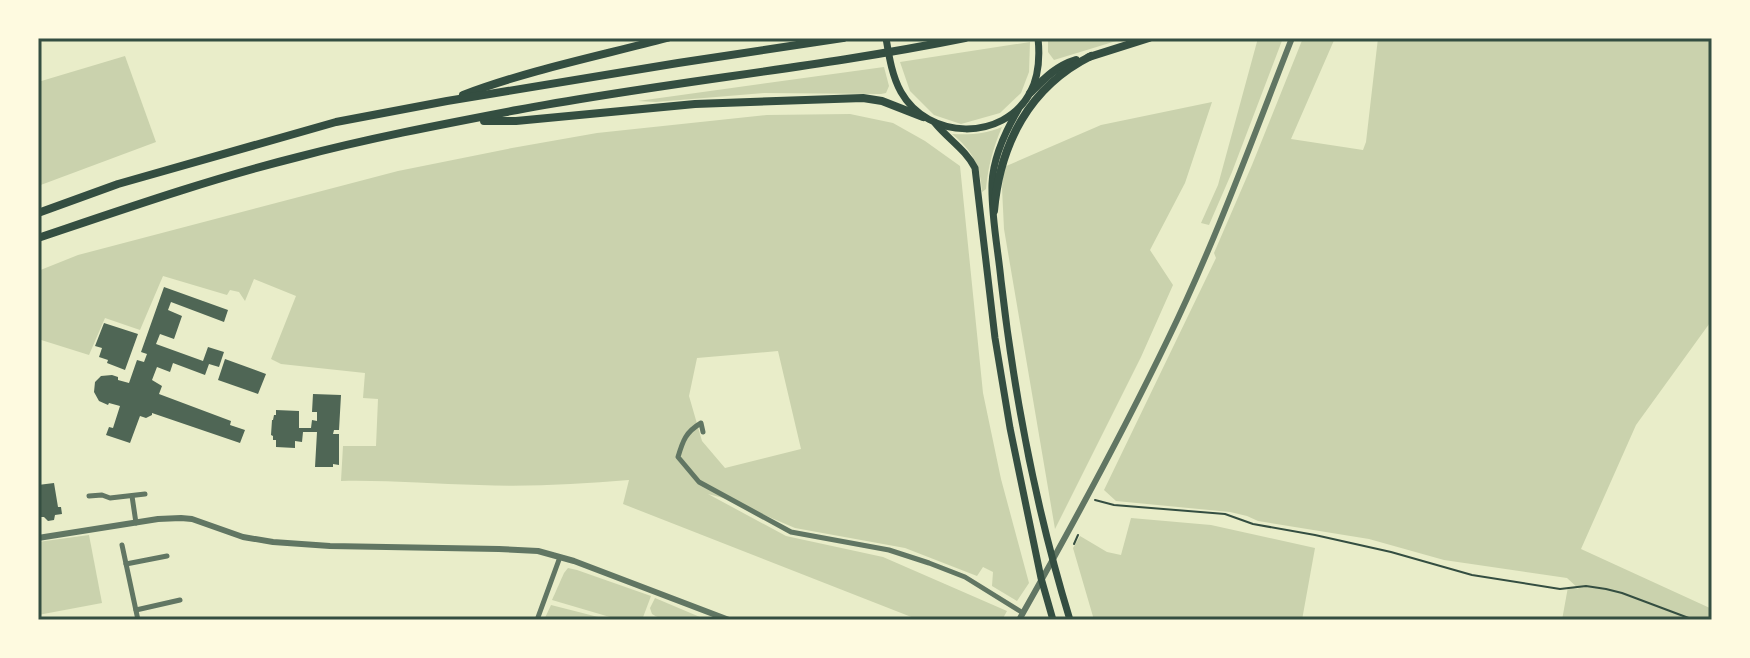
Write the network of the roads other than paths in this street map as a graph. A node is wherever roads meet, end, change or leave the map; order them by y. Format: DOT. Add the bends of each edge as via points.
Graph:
graph roads {
  1 [pos="667,38"];
  2 [pos="843,38"];
  3 [pos="886,38"];
  4 [pos="965,38"];
  5 [pos="1038,38"];
  6 [pos="1149,38"];
  7 [pos="1292,38"];
  8 [pos="1091,56"];
  9 [pos="1030,93"];
  10 [pos="447,101"];
  11 [pos="1018,110"];
  12 [pos="923,117"];
  13 [pos="466,121"];
  14 [pos="935,123"];
  15 [pos="994,211"];
  16 [pos="38,213"];
  17 [pos="38,238"];
  18 [pos="703,432"];
  19 [pos="145,494"];
  20 [pos="89,496"];
  21 [pos="132,496"];
  22 [pos="136,523"];
  23 [pos="38,538"];
  24 [pos="122,545"];
  25 [pos="167,556"];
  26 [pos="560,557"];
  27 [pos="126,564"];
  28 [pos="180,600"];
  29 [pos="136,610"];
  30 [pos="1021,616"];
  31 [pos="1052,617"];
  32 [pos="138,620"];
  33 [pos="537,620"];
  34 [pos="729,620"];
  35 [pos="1070,620"];
  1 -- 10 [label="highway"];
  2 -- 10 [label="highway"];
  3 -- 12 [label="main road" via="901,91"];
  4 -- 13 [label="highway"];
  5 -- 9 [label="main road" via="1037,76"];
  6 -- 8 [label="highway"];
  7 -- 30 [label="street" via="1167,341"];
  8 -- 9 [label="highway" via="1052,71"];
  8 -- 15 [label="highway" via="1045,88 1024,117 1003,160"];
  9 -- 11 [label="main road"];
  10 -- 16 [label="highway" via="321,126 118,184"];
  11 -- 14 [label="main road" via="976,129"];
  11 -- 15 [label="main road" via="996,157"];
  12 -- 13 [label="highway" via="863,98"];
  12 -- 14 [label="main road"];
  13 -- 17 [label="highway" via="297,157"];
  14 -- 31 [label="main road" via="975,168 995,338 1031,537"];
  15 -- 35 [label="main road" via="1021,419"];
  18 -- 30 [label="street" via="701,423 691,429 678,457 699,482 727,499 791,532 889,550 957,573"];
  19 -- 21 [label="street"];
  20 -- 21 [label="street"];
  21 -- 22 [label="street"];
  22 -- 23 [label="street"];
  22 -- 26 [label="street" via="181,518 273,542 538,551"];
  24 -- 27 [label="street"];
  25 -- 27 [label="street"];
  26 -- 33 [label="street"];
  26 -- 34 [label="street"];
  27 -- 29 [label="street"];
  28 -- 29 [label="street"];
  29 -- 32 [label="street"];
}
